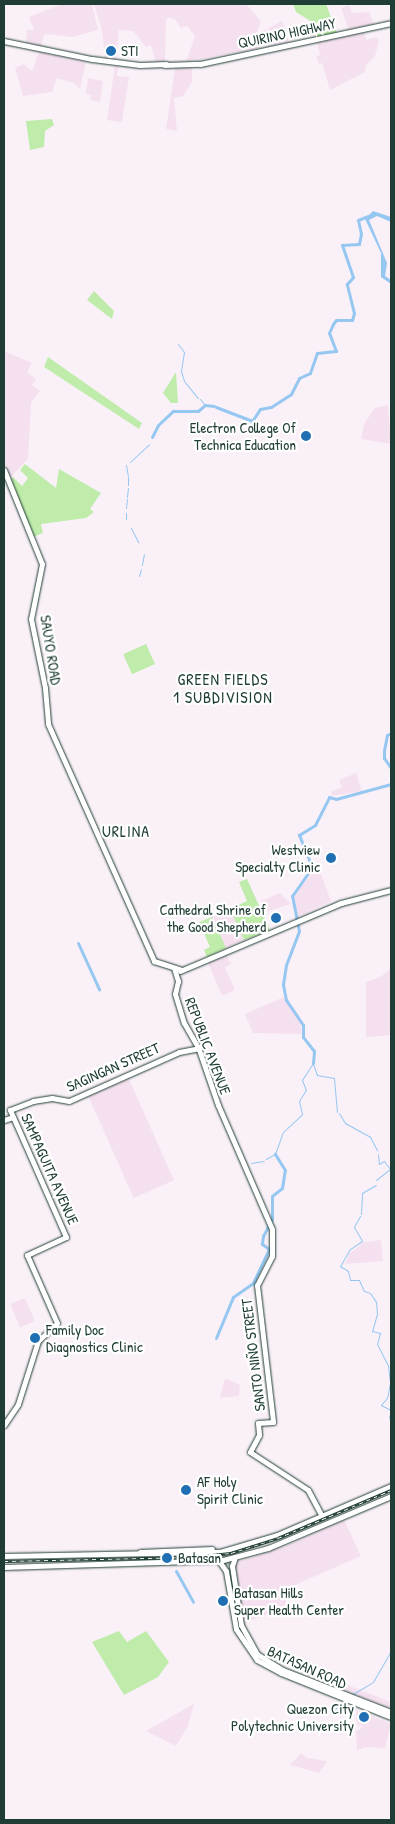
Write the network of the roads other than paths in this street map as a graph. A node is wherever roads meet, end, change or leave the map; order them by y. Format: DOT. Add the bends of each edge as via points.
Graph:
graph roads {
  1 [pos="391,23"];
  2 [pos="4,41"];
  3 [pos="4,470"];
  4 [pos="391,888"];
  5 [pos="175,971"];
  6 [pos="199,1048"];
  7 [pos="10,1110"];
  8 [pos="13,1117"];
  9 [pos="4,1120"];
  10 [pos="257,1285"];
  11 [pos="4,1425"];
  12 [pos="391,1486"];
  13 [pos="391,1496"];
  14 [pos="322,1516"];
  15 [pos="246,1546"];
  16 [pos="212,1549"];
  17 [pos="220,1552"];
  18 [pos="94,1554"];
  19 [pos="110,1554"];
  20 [pos="123,1554"];
  21 [pos="249,1554"];
  22 [pos="4,1556"];
  23 [pos="235,1557"];
  24 [pos="221,1560"];
  25 [pos="95,1565"];
  26 [pos="111,1565"];
  27 [pos="4,1567"];
  28 [pos="229,1567"];
  29 [pos="391,1712"];
  30 [pos="391,1717"];
  1 -- 2 [label="main road, QUIRINO HIGHWAY" via="187,65 92,59"];
  3 -- 5 [label="main road, SAUYO ROAD" via="42,564 31,624 44,686 45,716 154,961"];
  4 -- 5 [label="main road" via="345,901 185,970"];
  5 -- 6 [label="main road, REPUBLIC AVENUE" via="175,995 186,1026"];
  6 -- 7 [label="main road, SAGINGAN STREET" via="180,1052 69,1101 52,1098"];
  6 -- 10 [label="main road, REPUBLIC AVENUE" via="218,1105 270,1223 272,1254"];
  7 -- 8 [label="main road, SAMPAGUITA AVENUE"];
  8 -- 9 [label="main road"];
  8 -- 11 [label="main road, SAMPAGUITA AVENUE" via="66,1237 27,1255 57,1323 37,1343 18,1404"];
  10 -- 14 [label="main road, SANTO NIÑO STREET" via="273,1422 258,1423 259,1435 250,1452 308,1490"];
  12 -- 14 [label="main road"];
  13 -- 21 [label="main road"];
  14 -- 15 [label="main road"];
  15 -- 17 [label="main road"];
  15 -- 21 [label="main road" via="243,1552"];
  16 -- 20 [label="main road"];
  17 -- 20 [label="main road"];
  17 -- 24 [label="main road" via="224,1555"];
  18 -- 19 [label="main road"];
  18 -- 22 [label="main road"];
  18 -- 25 [label="main road" via="99,1558"];
  19 -- 20 [label="main road"];
  19 -- 26 [label="main road" via="107,1561"];
  21 -- 23 [label="main road"];
  23 -- 24 [label="main road"];
  23 -- 28 [label="main road, BATASAN ROAD"];
  24 -- 26 [label="main road"];
  24 -- 28 [label="main road"];
  25 -- 26 [label="main road"];
  25 -- 27 [label="main road"];
  28 -- 29 [label="main road, BATASAN ROAD" via="239,1626 257,1654 271,1664"];
  28 -- 30 [label="main road, BATASAN ROAD" via="236,1629 254,1657 273,1670 374,1713"];
}
